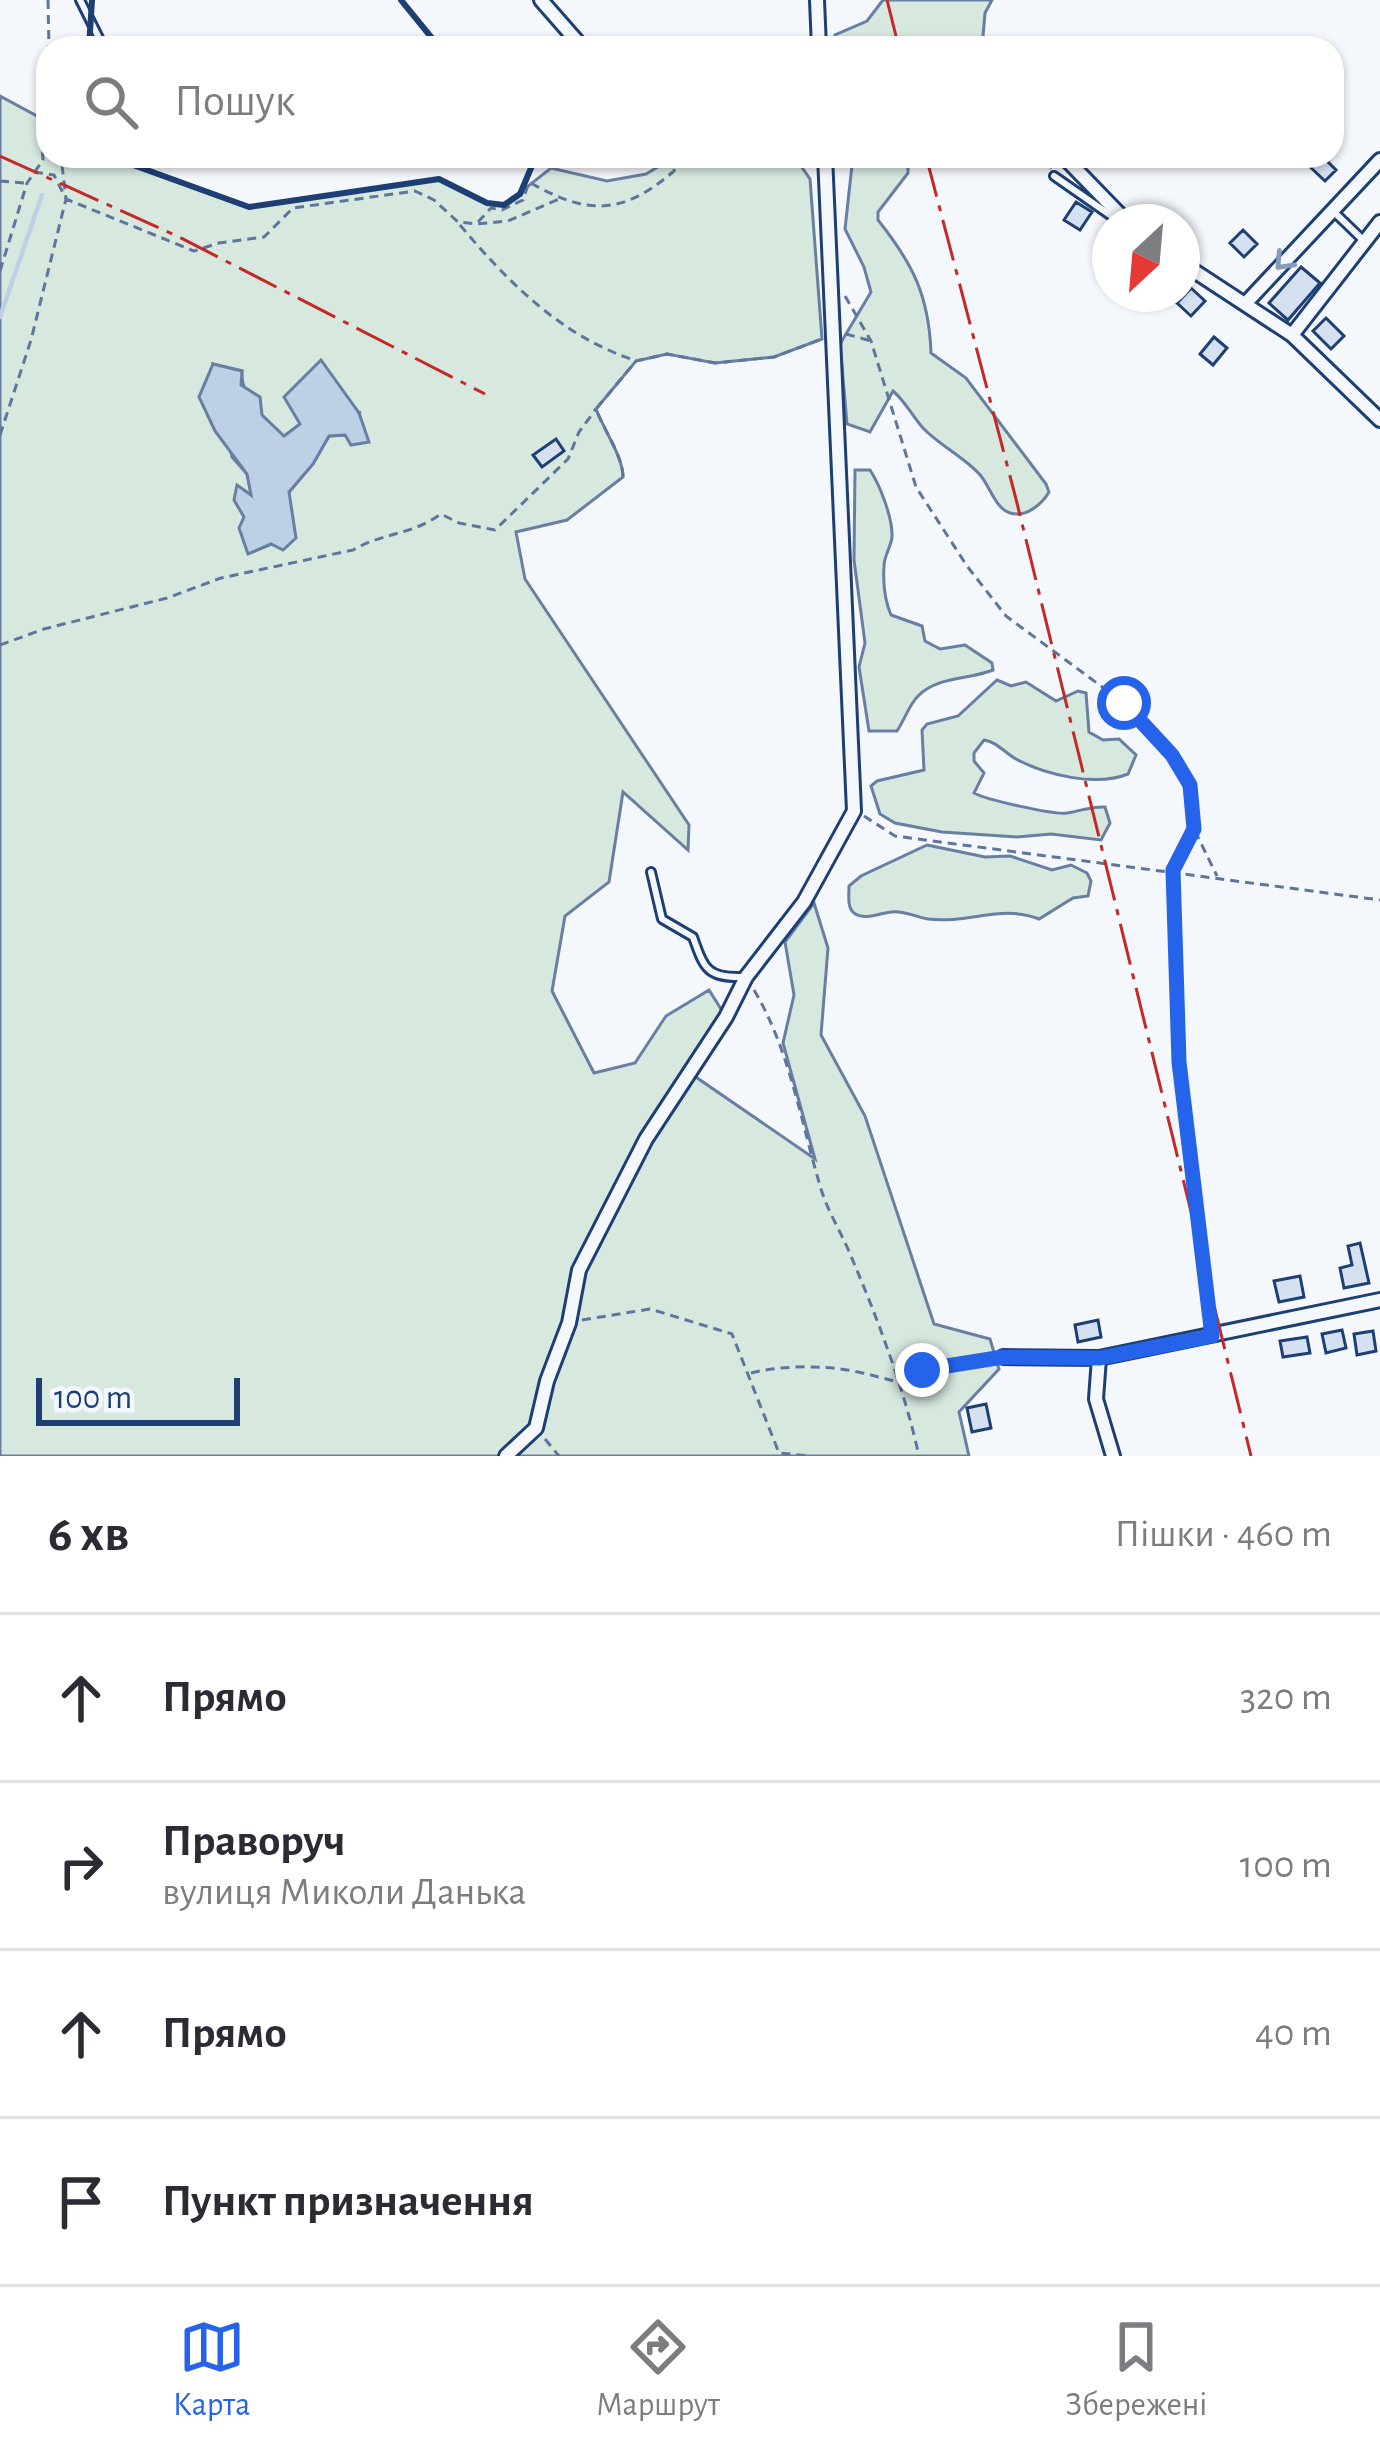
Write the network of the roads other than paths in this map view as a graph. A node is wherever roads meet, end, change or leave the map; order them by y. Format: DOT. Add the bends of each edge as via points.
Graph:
graph roads {
  1 [pos="80,0"];
  2 [pos="541,0"];
  3 [pos="817,0"];
  4 [pos="98,36"];
  5 [pos="572,36"];
  6 [pos="818,36"];
  7 [pos="1380,160"];
  8 [pos="826,168"];
  9 [pos="1074,168"];
  10 [pos="1054,176"];
  11 [pos="1097,204"];
  12 [pos="1107,204"];
  13 [pos="1332,210"];
  14 [pos="1380,222"];
  15 [pos="1365,241"];
  16 [pos="1200,275"];
  17 [pos="1244,304"];
  18 [pos="1292,335"];
  19 [pos="1380,420"];
  20 [pos="651,872"];
  21 [pos="746,977"];
  22 [pos="1380,1300"];
  23 [pos="1003,1357"];
  24 [pos="1100,1358"];
  25 [pos="506,1456"];
  26 [pos="1113,1456"];
  1 -- 4 [label="lane"];
  2 -- 5 [label="street"];
  3 -- 6 [label="street"];
  7 -- 13 [label="street"];
  8 -- 21 [label="street" via="854,811 804,902"];
  9 -- 12 [label="street"];
  10 -- 11 [label="lane"];
  13 -- 15 [label="lane"];
  13 -- 17 [label="street, one-way"];
  14 -- 15 [label="street"];
  15 -- 18 [label="street"];
  16 -- 17 [label="street"];
  17 -- 18 [label="street"];
  18 -- 19 [label="street"];
  20 -- 21 [label="lane" via="662,919 693,937 703,965 721,977"];
  21 -- 25 [label="street" via="646,1139 579,1270 536,1428"];
  22 -- 24 [label="street"];
  23 -- 24 [label="street"];
  24 -- 26 [label="street" via="1096,1399"];
}
